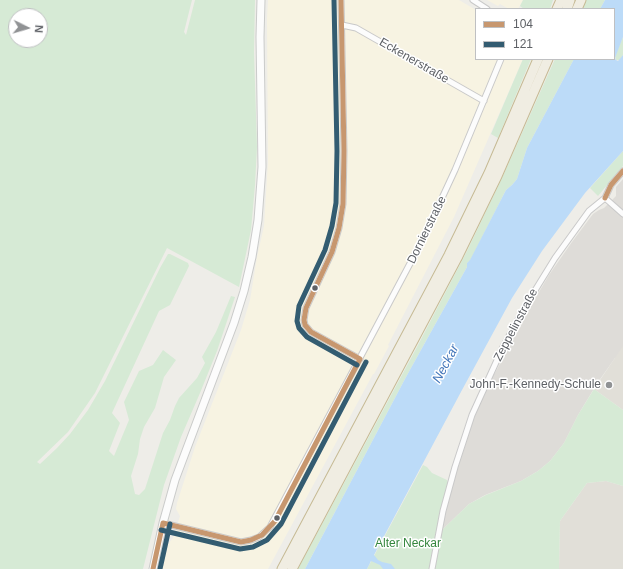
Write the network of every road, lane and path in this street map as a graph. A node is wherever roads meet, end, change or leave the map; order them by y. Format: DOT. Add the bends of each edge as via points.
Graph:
graph roads {
  1 [pos="261,0"];
  2 [pos="341,0"];
  3 [pos="473,0"];
  4 [pos="485,8"];
  5 [pos="342,25"];
  6 [pos="502,60"];
  7 [pos="545,60"];
  8 [pos="484,101"];
  9 [pos="623,172"];
  10 [pos="604,198"];
  11 [pos="623,214"];
  12 [pos="360,359"];
  13 [pos="163,523"];
  14 [pos="152,569"];
  15 [pos="282,569"];
  16 [pos="292,569"];
  17 [pos="432,569"];
  1 -- 13 [label="main road" via="262,167 253,250 234,323 182,459"];
  2 -- 5 [label="street"];
  3 -- 4 [label="street"];
  5 -- 8 [label="street, Eckenerstraße" via="356,28"];
  5 -- 12 [label="street" via="343,208 332,252 306,308 304,320 311,332"];
  6 -- 8 [label="street, Dornierstraße"];
  7 -- 15 [label="highway" via="452,249"];
  7 -- 16 [label="highway" via="497,176 457,258"];
  8 -- 12 [label="street, Dornierstraße" via="426,234"];
  9 -- 10 [label="street, Zeppelinstraße" via="611,185"];
  10 -- 11 [label="street"];
  10 -- 17 [label="street, Zeppelinstraße" via="589,211 555,258 503,347 472,415 458,458 443,511"];
  12 -- 13 [label="street, Dornierstraße" via="280,511 265,533 255,539 241,542"];
  13 -- 14 [label="main road"];
}
